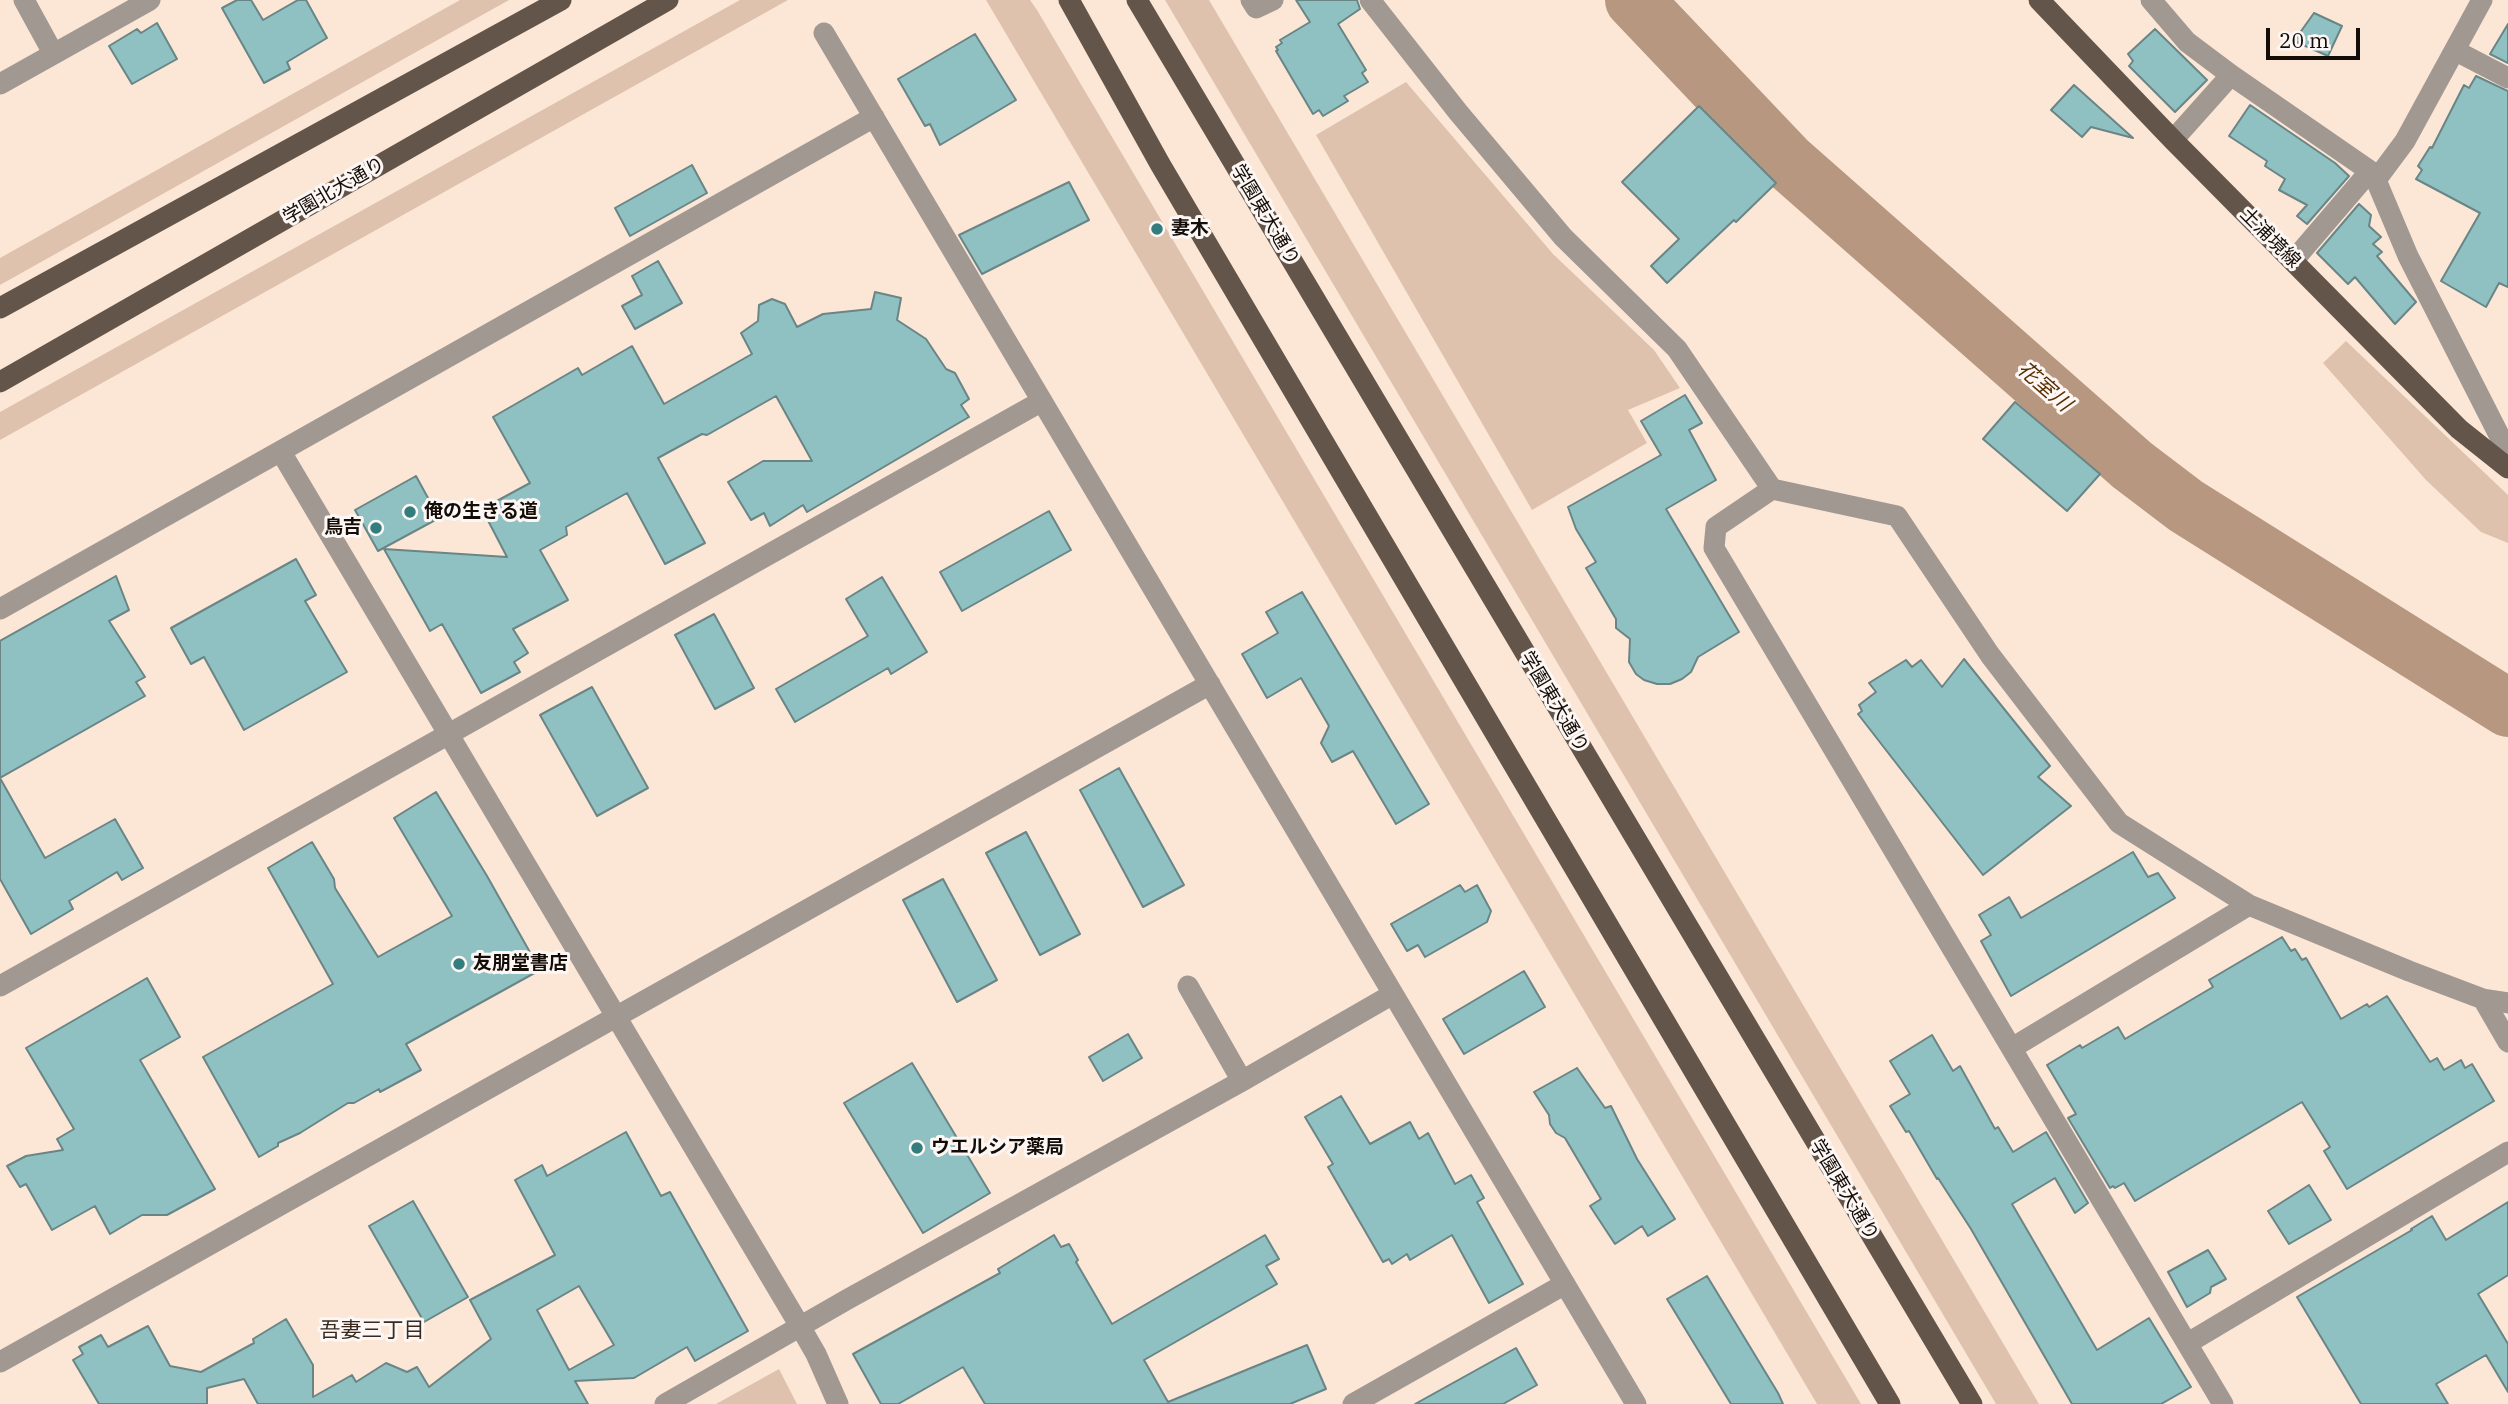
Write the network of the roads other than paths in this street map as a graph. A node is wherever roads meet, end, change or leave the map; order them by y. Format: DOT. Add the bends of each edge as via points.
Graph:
graph roads {
  1 [pos="24,0"];
  2 [pos="150,0"];
  3 [pos="561,0"];
  4 [pos="668,0"];
  5 [pos="1053,0"];
  6 [pos="1069,0"];
  7 [pos="1137,0"];
  8 [pos="1251,0"];
  9 [pos="1273,0"];
  10 [pos="1370,0"];
  11 [pos="2039,0"];
  12 [pos="2151,0"];
  13 [pos="2482,0"];
  14 [pos="824,33"];
  15 [pos="1096,48"];
  16 [pos="2456,51"];
  17 [pos="53,53"];
  18 [pos="2231,75"];
  19 [pos="2508,78"];
  20 [pos="0,84"];
  21 [pos="874,117"];
  22 [pos="2173,140"];
  23 [pos="2373,176"];
  24 [pos="2293,261"];
  25 [pos="0,308"];
  26 [pos="0,382"];
  27 [pos="1042,401"];
  28 [pos="281,452"];
  29 [pos="2508,458"];
  30 [pos="2508,468"];
  31 [pos="1772,489"];
  32 [pos="0,609"];
  33 [pos="1210,684"];
  34 [pos="448,733"];
  35 [pos="2249,905"];
  36 [pos="0,986"];
  37 [pos="1188,986"];
  38 [pos="1393,994"];
  39 [pos="2483,999"];
  40 [pos="2508,1003"];
  41 [pos="617,1018"];
  42 [pos="2508,1042"];
  43 [pos="2012,1048"];
  44 [pos="1242,1082"];
  45 [pos="2508,1152"];
  46 [pos="1565,1284"];
  47 [pos="801,1328"];
  48 [pos="2188,1343"];
  49 [pos="0,1362"];
  50 [pos="665,1404"];
  51 [pos="838,1404"];
  52 [pos="1353,1404"];
  53 [pos="1636,1404"];
  54 [pos="1889,1404"];
  55 [pos="1972,1404"];
  56 [pos="2223,1404"];
  1 -- 17 [label="street"];
  2 -- 17 [label="street"];
  3 -- 25 [label="main road"];
  4 -- 26 [label="main road, 学園北大通り"];
  5 -- 15 [label="main road"];
  6 -- 15 [label="main road"];
  7 -- 55 [label="main road, 学園東大通り"];
  8 -- 9 [label="street" via="1256,8"];
  10 -- 31 [label="street" via="1563,237 1677,349"];
  11 -- 22 [label="main road, 土浦境線"];
  12 -- 18 [label="street" via="2187,42"];
  13 -- 16 [label="street"];
  14 -- 21 [label="street"];
  15 -- 54 [label="main road"];
  16 -- 19 [label="street"];
  16 -- 23 [label="street" via="2405,141"];
  17 -- 20 [label="street"];
  18 -- 22 [label="street"];
  18 -- 23 [label="street"];
  21 -- 27 [label="street"];
  21 -- 28 [label="street"];
  22 -- 24 [label="main road, 土浦境線"];
  23 -- 24 [label="street"];
  23 -- 29 [label="street"];
  24 -- 30 [label="main road, 土浦境線" via="2459,429"];
  27 -- 33 [label="street"];
  27 -- 34 [label="street"];
  28 -- 32 [label="street"];
  28 -- 34 [label="street"];
  31 -- 35 [label="street" via="1897,516 1990,655 2119,823"];
  31 -- 43 [label="street" via="1716,527 1714,548"];
  33 -- 38 [label="street"];
  33 -- 41 [label="street"];
  34 -- 36 [label="street"];
  34 -- 41 [label="street"];
  35 -- 39 [label="street"];
  35 -- 43 [label="street"];
  37 -- 44 [label="street"];
  38 -- 44 [label="street"];
  38 -- 46 [label="street"];
  39 -- 40 [label="street"];
  39 -- 42 [label="street"];
  41 -- 47 [label="street"];
  41 -- 49 [label="street"];
  43 -- 48 [label="street"];
  44 -- 47 [label="street"];
  45 -- 48 [label="street"];
  46 -- 52 [label="street"];
  46 -- 53 [label="street"];
  47 -- 50 [label="street"];
  47 -- 51 [label="street"];
  48 -- 56 [label="street"];
}
